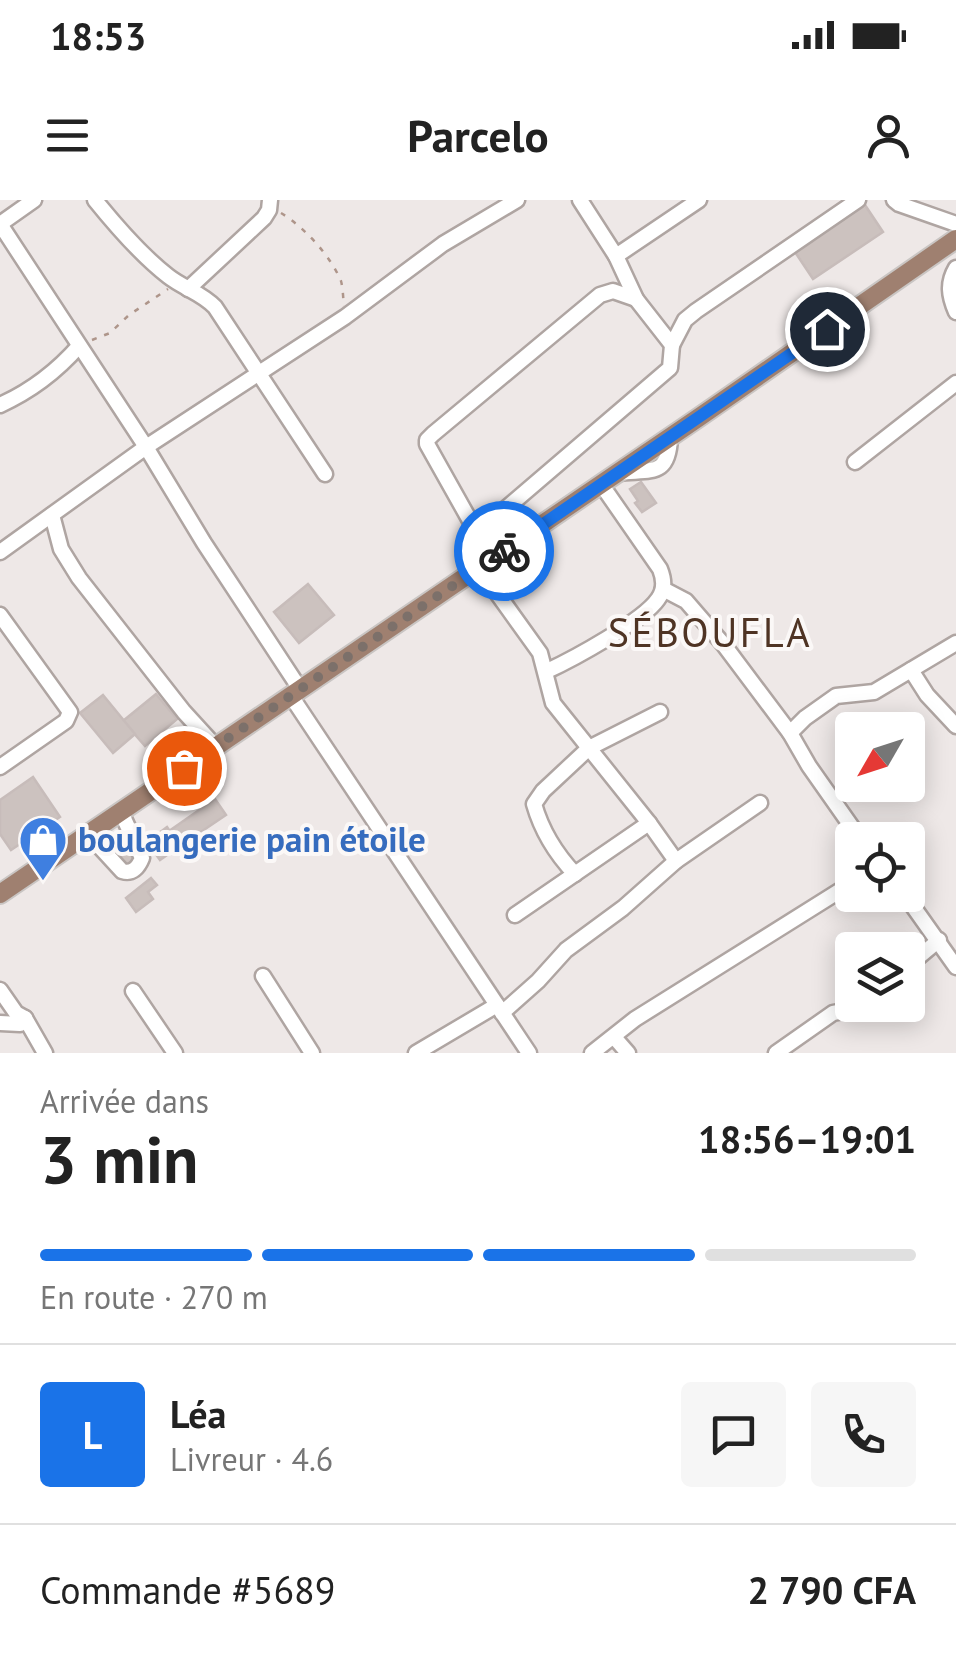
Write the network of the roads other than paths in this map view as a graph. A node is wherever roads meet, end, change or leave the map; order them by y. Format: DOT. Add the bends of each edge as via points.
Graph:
graph roads {
  1 [pos="34,200"];
  2 [pos="94,200"];
  3 [pos="517,200"];
  4 [pos="580,200"];
  5 [pos="700,200"];
  6 [pos="858,200"];
  7 [pos="894,200"];
  8 [pos="269,205"];
  9 [pos="0,224"];
  10 [pos="956,224"];
  11 [pos="956,239"];
  12 [pos="616,256"];
  13 [pos="956,268"];
  14 [pos="182,286"];
  15 [pos="636,299"];
  16 [pos="956,312"];
  17 [pos="79,346"];
  18 [pos="672,346"];
  19 [pos="260,374"];
  20 [pos="956,383"];
  21 [pos="0,405"];
  22 [pos="146,448"];
  23 [pos="855,462"];
  24 [pos="325,474"];
  25 [pos="609,479"];
  26 [pos="52,515"];
  27 [pos="476,534"];
  28 [pos="0,552"];
  29 [pos="479,568"];
  30 [pos="663,588"];
  31 [pos="0,614"];
  32 [pos="956,643"];
  33 [pos="912,670"];
  34 [pos="547,671"];
  35 [pos="296,693"];
  36 [pos="660,712"];
  37 [pos="956,726"];
  38 [pos="790,733"];
  39 [pos="216,747"];
  40 [pos="589,748"];
  41 [pos="0,767"];
  42 [pos="760,803"];
  43 [pos="121,812"];
  44 [pos="849,822"];
  45 [pos="649,823"];
  46 [pos="88,834"];
  47 [pos="676,861"];
  48 [pos="574,874"];
  49 [pos="835,893"];
  50 [pos="0,894"];
  51 [pos="918,912"];
  52 [pos="515,915"];
  53 [pos="939,940"];
  54 [pos="925,952"];
  55 [pos="956,967"];
  56 [pos="263,976"];
  57 [pos="0,990"];
  58 [pos="133,991"];
  59 [pos="500,1009"];
  60 [pos="835,1013"];
  61 [pos="26,1018"];
  62 [pos="0,1023"];
  63 [pos="614,1037"];
  64 [pos="45,1053"];
  65 [pos="174,1053"];
  66 [pos="312,1053"];
  67 [pos="416,1053"];
  68 [pos="530,1053"];
  69 [pos="592,1053"];
  70 [pos="628,1053"];
  71 [pos="776,1053"];
  1 -- 9 [label="street"];
  2 -- 14 [label="street"];
  3 -- 19 [label="street" via="443,244"];
  4 -- 12 [label="street"];
  5 -- 12 [label="street"];
  6 -- 18 [label="street" via="696,311"];
  7 -- 10 [label="street"];
  8 -- 14 [label="street"];
  9 -- 17 [label="street"];
  11 -- 25 [label="main road"];
  12 -- 15 [label="street"];
  13 -- 16 [label="street" via="949,289"];
  14 -- 19 [label="street" via="215,307"];
  15 -- 18 [label="street"];
  15 -- 27 [label="street" via="612,291 600,295 427,440"];
  17 -- 21 [label="street" via="59,368"];
  17 -- 22 [label="street"];
  18 -- 27 [label="street" via="670,368"];
  19 -- 22 [label="street"];
  19 -- 24 [label="street"];
  20 -- 23 [label="street"];
  22 -- 26 [label="street"];
  22 -- 35 [label="street"];
  25 -- 29 [label="main road"];
  25 -- 30 [label="street" via="660,569"];
  26 -- 28 [label="street"];
  26 -- 39 [label="street" via="61,550 79,578"];
  27 -- 29 [label="street"];
  29 -- 34 [label="street"];
  29 -- 35 [label="main road"];
  30 -- 34 [label="street" via="644,614"];
  30 -- 38 [label="street" via="686,601"];
  31 -- 41 [label="street" via="70,712"];
  32 -- 33 [label="street"];
  33 -- 37 [label="street"];
  33 -- 38 [label="street" via="874,692 836,696"];
  34 -- 40 [label="street" via="553,703"];
  35 -- 39 [label="main road"];
  35 -- 59 [label="street"];
  36 -- 40 [label="street"];
  38 -- 44 [label="street"];
  39 -- 43 [label="main road"];
  40 -- 45 [label="street"];
  40 -- 48 [label="street" via="534,804 556,854"];
  42 -- 47 [label="street"];
  43 -- 46 [label="main road"];
  43 -- 46 [label="street" via="142,858 133,871 122,871"];
  45 -- 47 [label="street"];
  45 -- 48 [label="street"];
  46 -- 50 [label="main road"];
  47 -- 59 [label="street"];
  48 -- 52 [label="street"];
  49 -- 63 [label="street"];
  51 -- 53 [label="street"];
  53 -- 54 [label="street"];
  53 -- 55 [label="street"];
  56 -- 66 [label="street"];
  57 -- 61 [label="street"];
  58 -- 65 [label="street"];
  59 -- 67 [label="street"];
  59 -- 68 [label="street"];
  60 -- 71 [label="street"];
  61 -- 62 [label="street"];
  61 -- 64 [label="street"];
  63 -- 69 [label="street"];
  63 -- 70 [label="street"];
}
